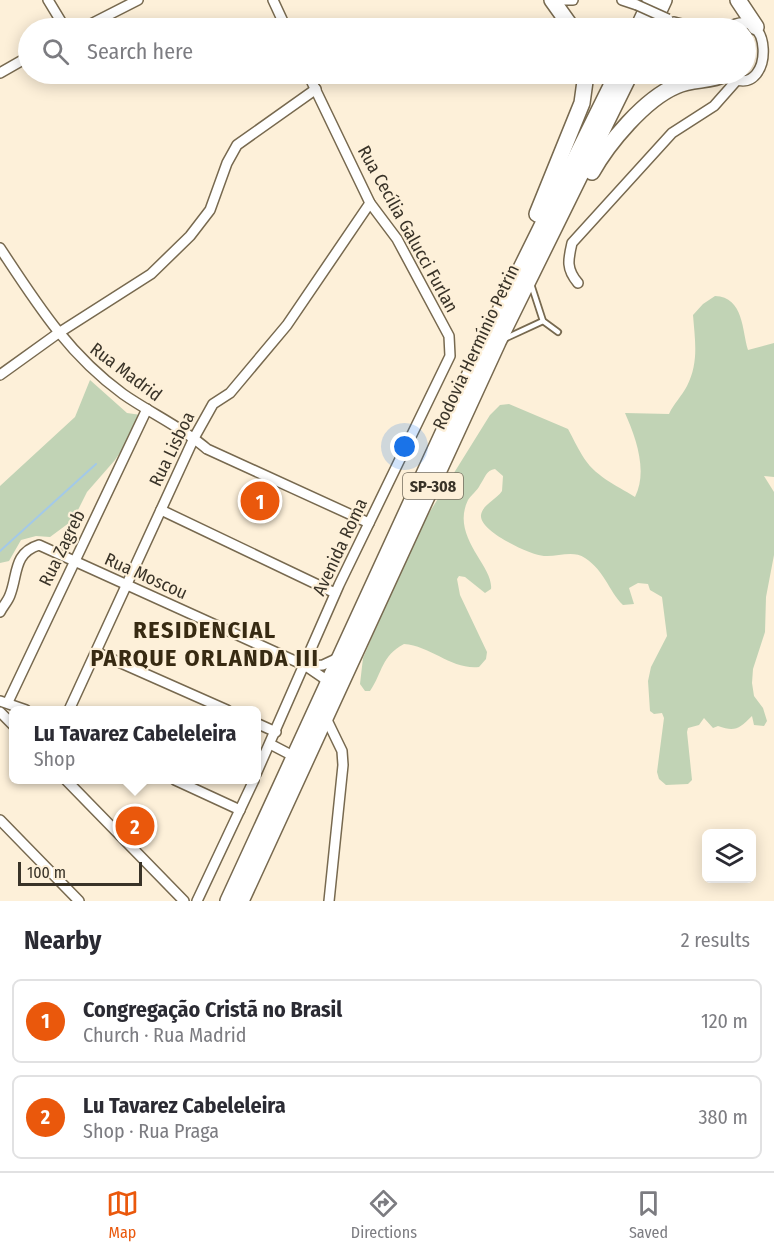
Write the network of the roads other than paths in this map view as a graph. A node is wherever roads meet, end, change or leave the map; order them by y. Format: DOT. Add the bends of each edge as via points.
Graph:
graph roads {
  1 [pos="48,0"];
  2 [pos="138,0"];
  3 [pos="273,0"];
  4 [pos="553,0"];
  5 [pos="573,0"];
  6 [pos="664,0"];
  7 [pos="738,0"];
  8 [pos="634,2"];
  9 [pos="59,18"];
  10 [pos="103,18"];
  11 [pos="281,18"];
  12 [pos="565,18"];
  13 [pos="636,18"];
  14 [pos="656,18"];
  15 [pos="665,18"];
  16 [pos="750,18"];
  17 [pos="756,27"];
  18 [pos="773,56"];
  19 [pos="18,63"];
  20 [pos="0,73"];
  21 [pos="756,77"];
  22 [pos="313,84"];
  23 [pos="585,84"];
  24 [pos="611,84"];
  25 [pos="625,84"];
  26 [pos="686,84"];
  27 [pos="725,84"];
  28 [pos="316,89"];
  29 [pos="370,202"];
  30 [pos="0,249"];
  31 [pos="525,276"];
  32 [pos="578,283"];
  33 [pos="543,321"];
  34 [pos="558,332"];
  35 [pos="57,333"];
  36 [pos="449,336"];
  37 [pos="498,342"];
  38 [pos="0,375"];
  39 [pos="147,409"];
  40 [pos="194,438"];
  41 [pos="161,510"];
  42 [pos="369,523"];
  43 [pos="73,563"];
  44 [pos="127,585"];
  45 [pos="335,593"];
  46 [pos="0,612"];
  47 [pos="96,652"];
  48 [pos="342,655"];
  49 [pos="306,666"];
  50 [pos="326,689"];
  51 [pos="4,701"];
  52 [pos="71,706"];
  53 [pos="216,706"];
  54 [pos="326,718"];
  55 [pos="261,725"];
  56 [pos="276,732"];
  57 [pos="270,744"];
  58 [pos="295,757"];
  59 [pos="261,763"];
  60 [pos="70,784"];
  61 [pos="184,784"];
  62 [pos="252,784"];
  63 [pos="240,810"];
  64 [pos="0,820"];
  65 [pos="79,901"];
  66 [pos="184,901"];
  67 [pos="197,901"];
  68 [pos="228,901"];
  69 [pos="241,901"];
  70 [pos="328,901"];
  1 -- 9 [label="street"];
  2 -- 10 [label="street"];
  3 -- 11 [label="street"];
  4 -- 5 [label="street"];
  4 -- 12 [label="main road"];
  6 -- 14 [label="main road"];
  7 -- 16 [label="main road"];
  8 -- 13 [label="main road"];
  8 -- 15 [label="street, bridge"];
  17 -- 18 [label="street" via="768,38"];
  18 -- 21 [label="street"];
  19 -- 20 [label="street"];
  22 -- 28 [label="street, Rua Cecília Galucci Furlan"];
  23 -- 31 [label="main road" via="582,103"];
  24 -- 31 [label="main road, SP-308"];
  25 -- 31 [label="main road, Rodovia Hermínio Petrin / SP-308"];
  26 -- 31 [label="main road" via="675,86 628,124 600,157"];
  27 -- 32 [label="street" via="714,106 672,133 573,243 567,262"];
  28 -- 29 [label="street, Rua Cecília Galucci Furlan"];
  28 -- 35 [label="street" via="237,145 210,210 151,274"];
  29 -- 36 [label="street, Rua Cecília Galucci Furlan" via="397,239"];
  29 -- 40 [label="street, Rua Lisboa" via="286,325 230,393 213,404"];
  30 -- 35 [label="street, Rua Madrid"];
  31 -- 33 [label="lane"];
  31 -- 37 [label="main road, Rodovia Hermínio Petrin / SP-308"];
  31 -- 48 [label="main road, SP-308"];
  33 -- 34 [label="lane"];
  33 -- 37 [label="lane"];
  35 -- 38 [label="street"];
  35 -- 39 [label="street, Rua Madrid" via="81,359"];
  36 -- 42 [label="street, Avenida Roma" via="450,356"];
  37 -- 54 [label="main road, Rodovia Hermínio Petrin / SP-308"];
  39 -- 40 [label="street, Rua Madrid"];
  39 -- 43 [label="street, Rua Zagreb"];
  40 -- 41 [label="street, Rua Lisboa"];
  40 -- 42 [label="street, Rua Madrid" via="207,449"];
  41 -- 44 [label="street, Rua Lisboa"];
  41 -- 45 [label="street"];
  42 -- 45 [label="street, Avenida Roma"];
  43 -- 44 [label="street, Rua Moscou"];
  43 -- 46 [label="street, Rua Moscou" via="39,545 29,548 20,556 10,595"];
  43 -- 51 [label="street, Rua Zagreb"];
  44 -- 47 [label="street, Rua Lisboa"];
  44 -- 49 [label="street, Rua Moscou"];
  45 -- 49 [label="street, Avenida Roma"];
  47 -- 52 [label="street, Rua Lisboa"];
  47 -- 53 [label="street"];
  48 -- 49 [label="street" via="332,662"];
  48 -- 50 [label="main road, SP-308"];
  49 -- 50 [label="street" via="325,679"];
  49 -- 56 [label="street, Avenida Roma"];
  50 -- 58 [label="main road, SP-308"];
  54 -- 69 [label="main road, Rodovia Hermínio Petrin / SP-308"];
  54 -- 70 [label="street" via="342,751 343,765"];
  55 -- 56 [label="street"];
  56 -- 57 [label="street, Avenida Roma"];
  57 -- 58 [label="street"];
  57 -- 59 [label="street, Avenida Roma"];
  58 -- 68 [label="main road, SP-308"];
  60 -- 66 [label="street"];
  61 -- 63 [label="street"];
  62 -- 63 [label="street"];
  63 -- 67 [label="street"];
  64 -- 65 [label="street"];
}
